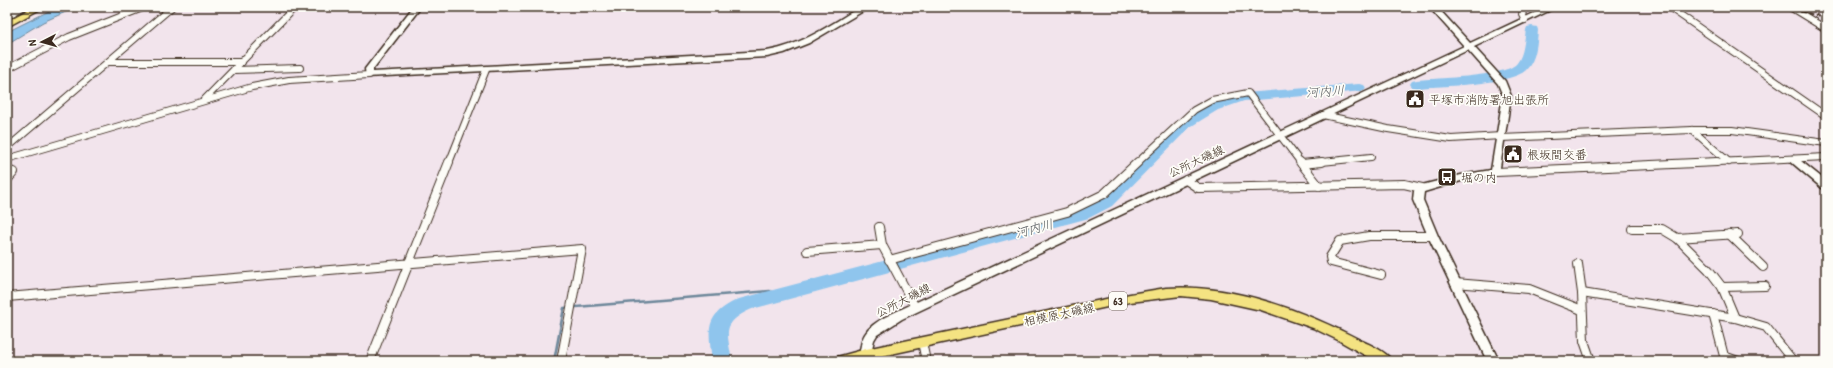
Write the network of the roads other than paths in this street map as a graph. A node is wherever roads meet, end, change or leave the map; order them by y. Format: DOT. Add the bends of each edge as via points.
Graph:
graph roads {
  1 [pos="23,7"];
  2 [pos="40,7"];
  3 [pos="145,7"];
  4 [pos="172,7"];
  5 [pos="295,7"];
  6 [pos="417,7"];
  7 [pos="866,7"];
  8 [pos="1433,7"];
  9 [pos="1525,7"];
  10 [pos="1553,7"];
  11 [pos="1669,7"];
  12 [pos="1790,7"];
  13 [pos="7,16"];
  14 [pos="1524,20"];
  15 [pos="7,24"];
  16 [pos="1826,29"];
  17 [pos="1469,47"];
  18 [pos="107,62"];
  19 [pos="242,62"];
  20 [pos="300,68"];
  21 [pos="7,69"];
  22 [pos="234,70"];
  23 [pos="486,70"];
  24 [pos="369,75"];
  25 [pos="203,102"];
  26 [pos="1323,115"];
  27 [pos="1826,116"];
  28 [pos="1692,130"];
  29 [pos="1281,136"];
  30 [pos="1501,137"];
  31 [pos="1826,144"];
  32 [pos="7,148"];
  33 [pos="1826,156"];
  34 [pos="1371,157"];
  35 [pos="1793,159"];
  36 [pos="7,160"];
  37 [pos="1729,162"];
  38 [pos="1302,164"];
  39 [pos="7,171"];
  40 [pos="1496,172"];
  41 [pos="7,180"];
  42 [pos="1186,180"];
  43 [pos="1319,186"];
  44 [pos="1826,186"];
  45 [pos="1422,188"];
  46 [pos="879,227"];
  47 [pos="1632,229"];
  48 [pos="1729,234"];
  49 [pos="1738,234"];
  50 [pos="1433,236"];
  51 [pos="1677,238"];
  52 [pos="882,244"];
  53 [pos="807,251"];
  54 [pos="891,263"];
  55 [pos="408,264"];
  56 [pos="1578,264"];
  57 [pos="1763,267"];
  58 [pos="1381,275"];
  59 [pos="1455,283"];
  60 [pos="1765,286"];
  61 [pos="1722,287"];
  62 [pos="1582,293"];
  63 [pos="7,297"];
  64 [pos="915,307"];
  65 [pos="1582,310"];
  66 [pos="1713,314"];
  67 [pos="1735,318"];
  68 [pos="922,342"];
  69 [pos="866,354"];
  70 [pos="1724,359"];
  71 [pos="370,361"];
  72 [pos="561,361"];
  73 [pos="842,361"];
  74 [pos="926,361"];
  75 [pos="1385,361"];
  76 [pos="1493,361"];
  77 [pos="1591,361"];
  78 [pos="1738,361"];
  79 [pos="1793,361"];
  1 -- 13 [label="street"];
  2 -- 15 [label="main road"];
  3 -- 21 [label="street" via="69,37"];
  4 -- 18 [label="street"];
  5 -- 19 [label="street"];
  6 -- 24 [label="street" via="369,69"];
  7 -- 23 [label="street" via="805,43 781,52"];
  8 -- 17 [label="street"];
  9 -- 14 [label="street" via="1521,12"];
  10 -- 14 [label="street, 公所大磯線"];
  11 -- 27 [label="street"];
  12 -- 16 [label="street"];
  14 -- 17 [label="street, 公所大磯線"];
  17 -- 26 [label="street, 公所大磯線"];
  17 -- 30 [label="street" via="1497,76 1507,96"];
  18 -- 19 [label="street"];
  18 -- 32 [label="street"];
  19 -- 22 [label="street"];
  20 -- 22 [label="street"];
  22 -- 25 [label="street"];
  23 -- 24 [label="street"];
  23 -- 55 [label="street"];
  24 -- 25 [label="street" via="271,83"];
  25 -- 36 [label="street"];
  26 -- 29 [label="street, 公所大磯線"];
  26 -- 30 [label="street" via="1445,139"];
  28 -- 30 [label="street"];
  28 -- 31 [label="street" via="1747,132"];
  28 -- 37 [label="street"];
  29 -- 38 [label="street"];
  29 -- 42 [label="street, 公所大磯線"];
  29 -- 54 [label="street" via="1248,93 1212,100 1194,110 1104,194 1089,202 1067,212"];
  30 -- 40 [label="street"];
  33 -- 35 [label="street"];
  34 -- 38 [label="street"];
  35 -- 37 [label="street"];
  35 -- 44 [label="street"];
  37 -- 40 [label="street"];
  38 -- 43 [label="street"];
  39 -- 41 [label="street" via="14,172"];
  40 -- 45 [label="street"];
  42 -- 43 [label="street" via="1198,188"];
  42 -- 64 [label="street, 公所大磯線"];
  43 -- 45 [label="street" via="1404,184"];
  45 -- 50 [label="street" via="1418,200"];
  46 -- 52 [label="street"];
  47 -- 51 [label="street" via="1662,229"];
  48 -- 49 [label="street"];
  48 -- 51 [label="street"];
  48 -- 57 [label="street"];
  50 -- 58 [label="street" via="1369,236 1340,241 1330,257 1331,262"];
  50 -- 59 [label="street"];
  51 -- 61 [label="street"];
  52 -- 53 [label="street"];
  52 -- 54 [label="street"];
  54 -- 64 [label="street"];
  55 -- 63 [label="street"];
  55 -- 71 [label="street"];
  55 -- 72 [label="street" via="582,249"];
  56 -- 62 [label="street"];
  59 -- 65 [label="street" via="1529,289"];
  59 -- 76 [label="street"];
  60 -- 61 [label="street"];
  61 -- 67 [label="street"];
  62 -- 65 [label="street"];
  62 -- 66 [label="street"];
  64 -- 69 [label="street, 公所大磯線" via="884,323 871,334"];
  65 -- 77 [label="street" via="1584,341"];
  66 -- 67 [label="street"];
  66 -- 70 [label="street"];
  67 -- 79 [label="street" via="1766,327"];
  68 -- 69 [label="main road, 相模原大磯線 / 63"];
  68 -- 74 [label="street"];
  68 -- 75 [label="main road, 相模原大磯線 / 63" via="1130,298 1187,292 1222,295 1256,304 1324,328"];
  69 -- 73 [label="main road, 相模原大磯線 / 63"];
  70 -- 78 [label="street"];
}
